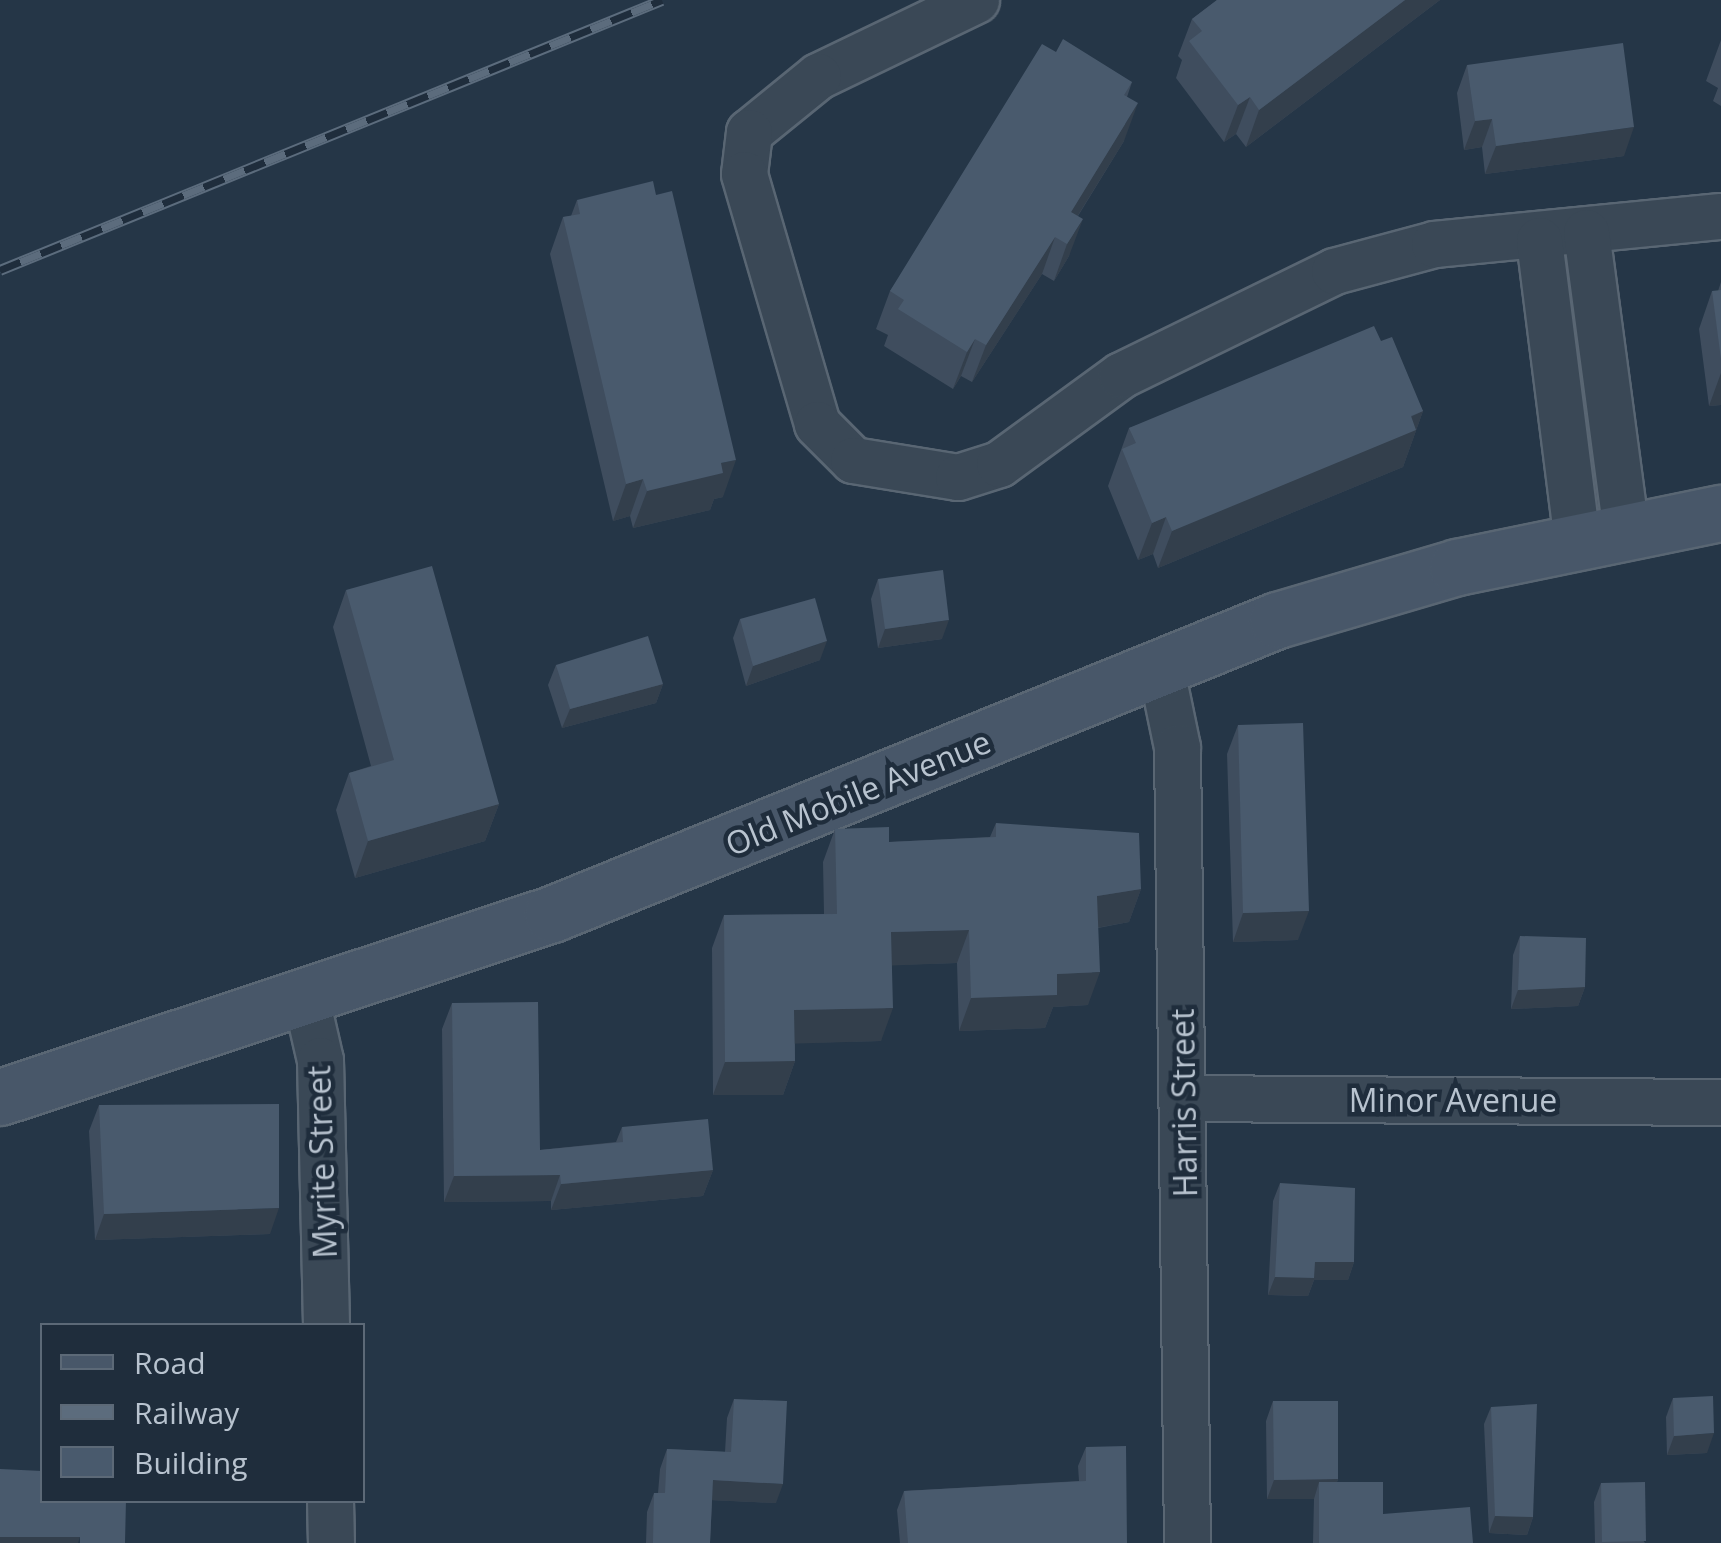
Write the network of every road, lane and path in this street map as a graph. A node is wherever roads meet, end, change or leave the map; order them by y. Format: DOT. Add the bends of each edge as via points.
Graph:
graph roads {
  1 [pos="976,0"];
  2 [pos="1721,216"];
  3 [pos="1586,232"];
  4 [pos="1539,240"];
  5 [pos="1721,513"];
  6 [pos="1601,535"];
  7 [pos="1160,665"];
  8 [pos="306,1000"];
  9 [pos="0,1096"];
  10 [pos="1185,1098"];
  11 [pos="1721,1102"];
  12 [pos="326,1323"];
  13 [pos="330,1503"];
  14 [pos="331,1543"];
  15 [pos="1188,1543"];
  1 -- 4 [label="street" via="818,76 749,132 744,174 817,424 854,460 958,477 998,464 1120,375 1334,271 1434,244"];
  2 -- 3 [label="street"];
  3 -- 4 [label="street"];
  3 -- 6 [label="street"];
  4 -- 6 [label="street"];
  5 -- 6 [label="main road, Old Mobile Avenue"];
  6 -- 7 [label="main road, Old Mobile Avenue" via="1372,590"];
  7 -- 8 [label="main road, Old Mobile Avenue" via="880,788"];
  7 -- 10 [label="street, Harris Street" via="1177,747"];
  8 -- 9 [label="main road, Old Mobile Avenue"];
  8 -- 12 [label="street, Myrite Street" via="320,1060"];
  10 -- 11 [label="street, Minor Avenue"];
  10 -- 15 [label="street, Harris Street"];
  13 -- 14 [label="street"];
}
